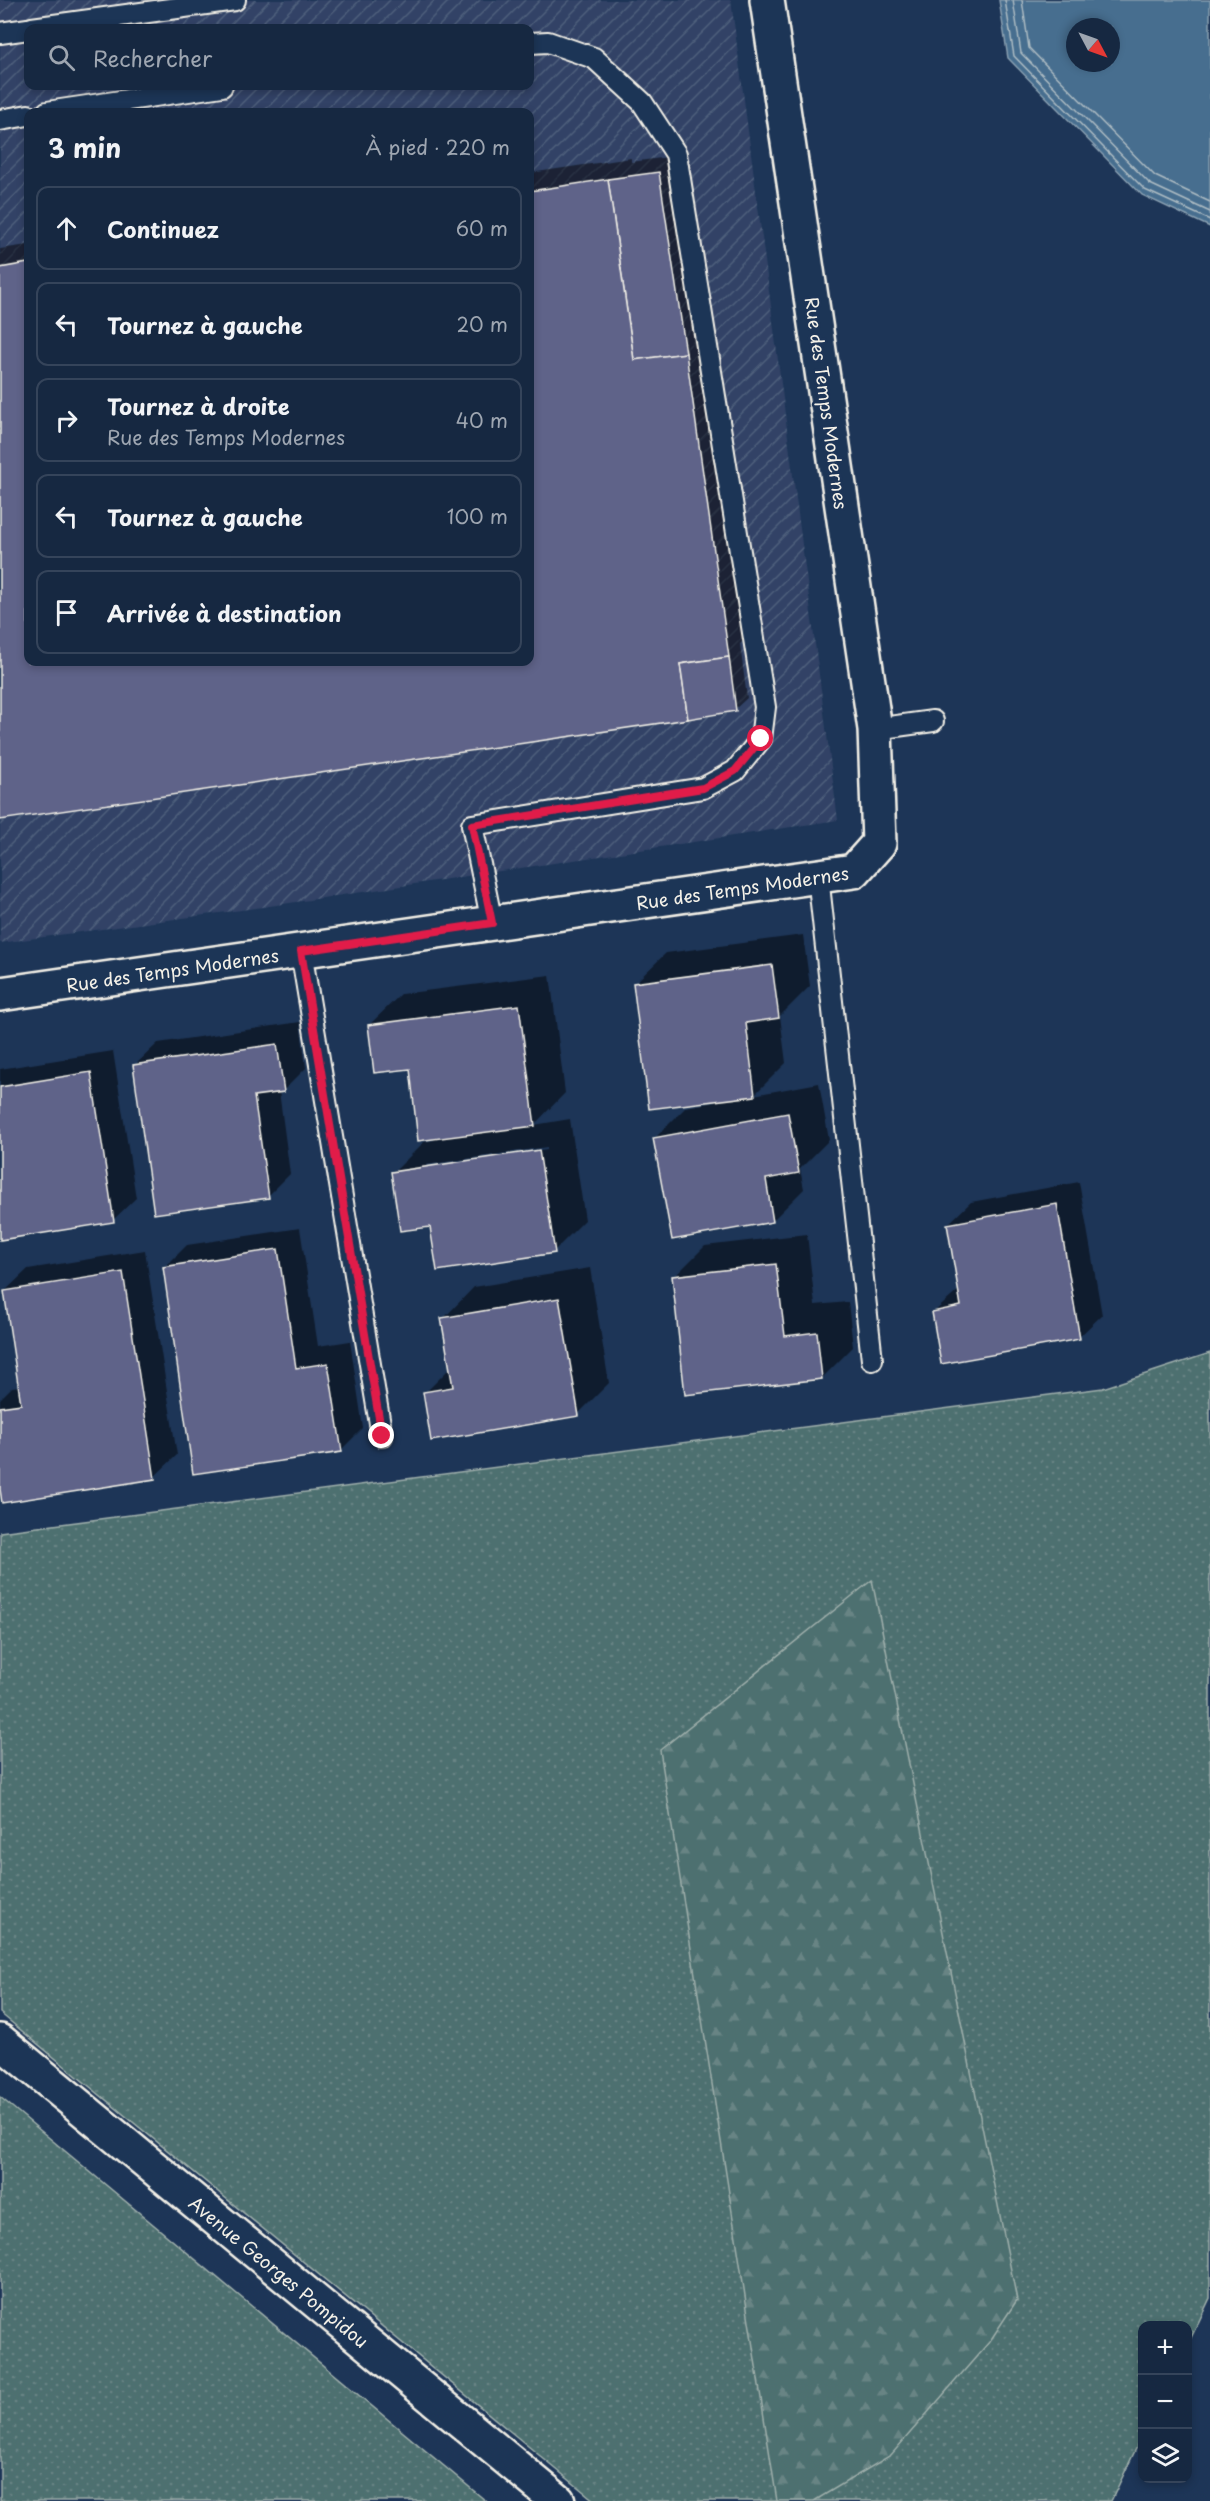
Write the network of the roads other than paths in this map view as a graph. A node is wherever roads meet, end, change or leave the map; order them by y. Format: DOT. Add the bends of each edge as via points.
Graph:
graph roads {
  1 [pos="235,0"];
  2 [pos="767,0"];
  3 [pos="65,24"];
  4 [pos="24,30"];
  5 [pos="0,33"];
  6 [pos="534,43"];
  7 [pos="195,90"];
  8 [pos="74,108"];
  9 [pos="24,116"];
  10 [pos="0,120"];
  11 [pos="933,721"];
  12 [pos="874,729"];
  13 [pos="818,876"];
  14 [pos="492,923"];
  15 [pos="301,951"];
  16 [pos="0,994"];
  17 [pos="872,1360"];
  18 [pos="382,1436"];
  19 [pos="0,2041"];
  20 [pos="558,2501"];
  1 -- 3 [label="lane"];
  2 -- 12 [label="street, Rue des Temps Modernes"];
  4 -- 5 [label="lane"];
  6 -- 14 [label="lane" via="548,42 594,58 642,102 676,154 765,707 761,739 735,771 703,788 472,825"];
  7 -- 8 [label="lane"];
  9 -- 10 [label="lane"];
  11 -- 12 [label="lane"];
  12 -- 13 [label="street, Rue des Temps Modernes" via="879,843 854,871"];
  13 -- 14 [label="street, Rue des Temps Modernes"];
  13 -- 17 [label="lane"];
  14 -- 15 [label="street, Rue des Temps Modernes"];
  15 -- 16 [label="street, Rue des Temps Modernes"];
  15 -- 18 [label="lane"];
  19 -- 20 [label="street, Avenue Georges Pompidou"];
}
